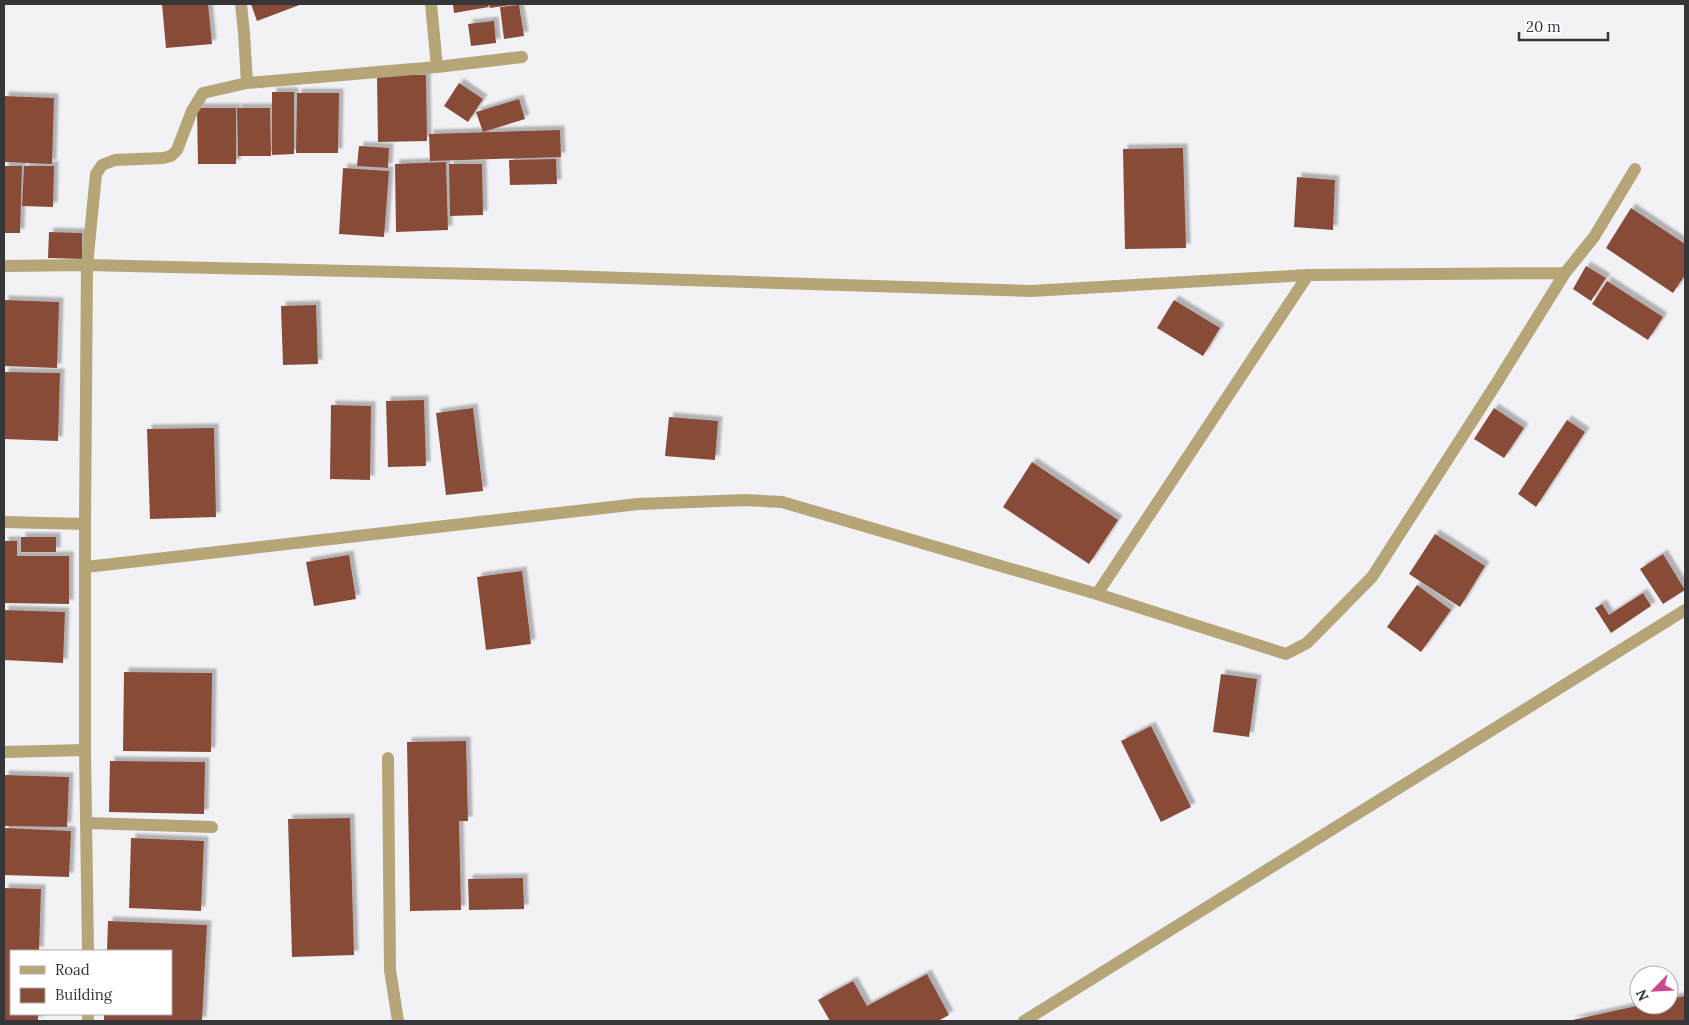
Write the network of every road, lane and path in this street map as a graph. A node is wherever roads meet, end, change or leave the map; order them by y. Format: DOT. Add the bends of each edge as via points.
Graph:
graph roads {
  1 [pos="240,4"];
  2 [pos="431,4"];
  3 [pos="522,57"];
  4 [pos="437,67"];
  5 [pos="247,82"];
  6 [pos="1635,169"];
  7 [pos="87,265"];
  8 [pos="4,266"];
  9 [pos="1565,273"];
  10 [pos="1308,275"];
  11 [pos="4,522"];
  12 [pos="85,524"];
  13 [pos="86,567"];
  14 [pos="1097,594"];
  15 [pos="1685,610"];
  16 [pos="85,750"];
  17 [pos="4,752"];
  18 [pos="388,758"];
  19 [pos="87,823"];
  20 [pos="212,827"];
  21 [pos="88,950"];
  22 [pos="398,1021"];
  23 [pos="1024,1021"];
  1 -- 5 [label="street"];
  2 -- 4 [label="street"];
  3 -- 4 [label="street"];
  4 -- 5 [label="street"];
  5 -- 7 [label="street" via="203,92 177,150 171,156 115,160 102,165 96,174"];
  6 -- 9 [label="street" via="1594,237"];
  7 -- 8 [label="street"];
  7 -- 10 [label="street" via="1031,290"];
  7 -- 12 [label="street"];
  9 -- 10 [label="street"];
  9 -- 14 [label="street" via="1372,577 1307,643 1286,654"];
  10 -- 14 [label="street"];
  11 -- 12 [label="street"];
  12 -- 13 [label="street"];
  13 -- 14 [label="street" via="638,504 746,500 782,502"];
  13 -- 16 [label="street"];
  15 -- 23 [label="street"];
  16 -- 17 [label="street"];
  16 -- 19 [label="street"];
  18 -- 22 [label="street" via="390,970"];
  19 -- 20 [label="street"];
  19 -- 21 [label="street"];
}
